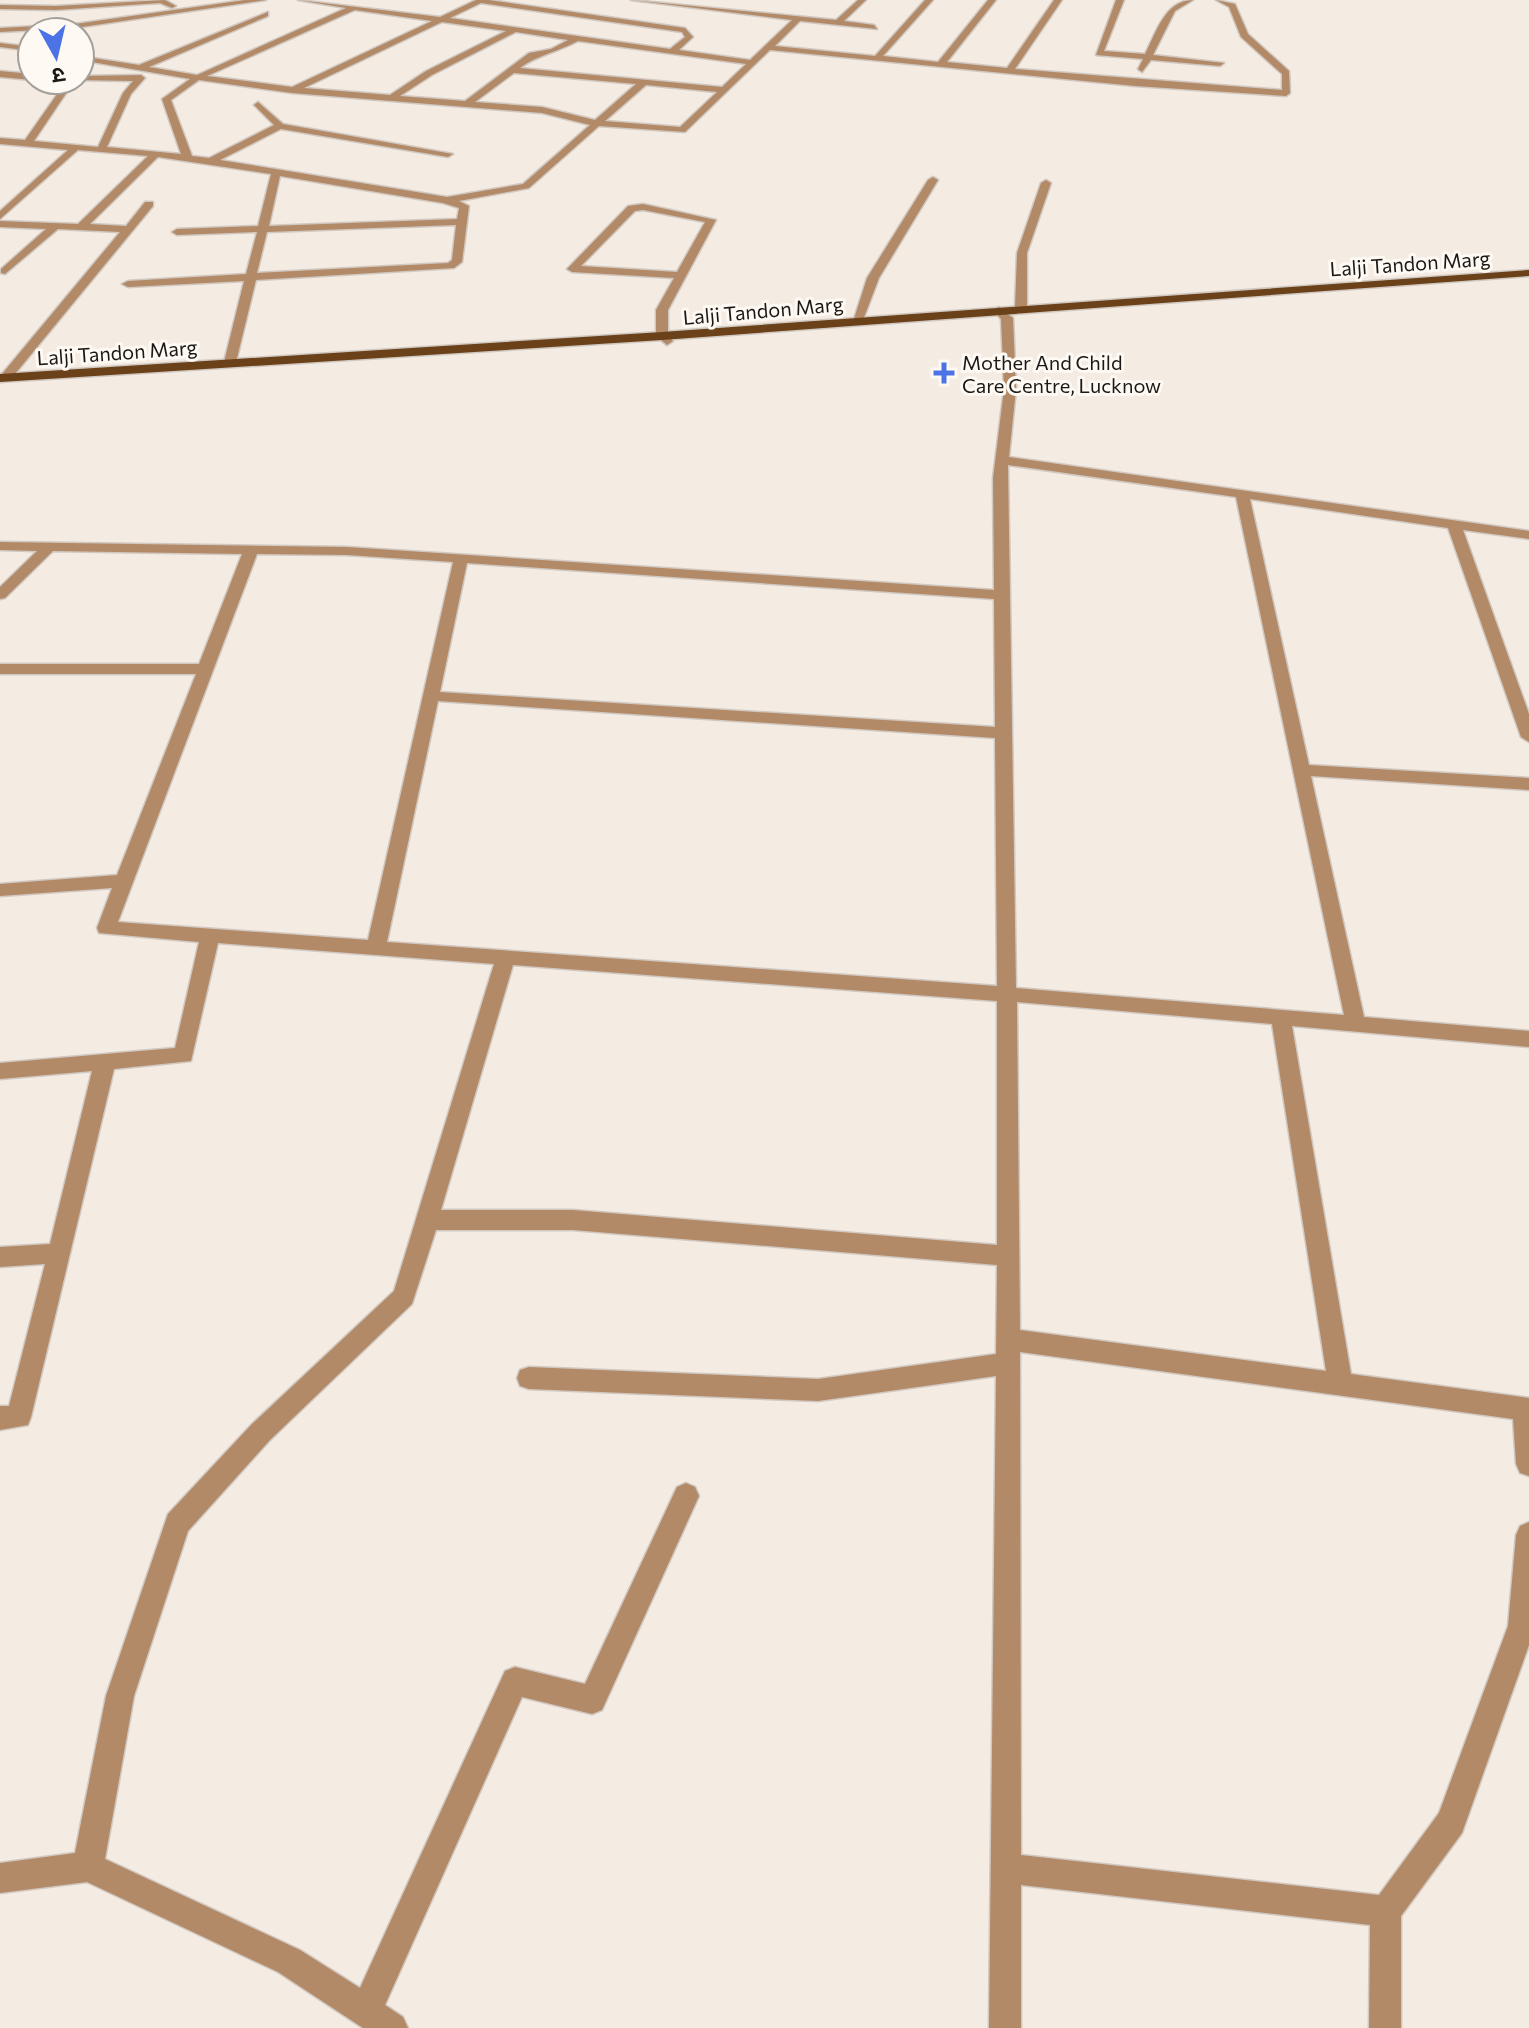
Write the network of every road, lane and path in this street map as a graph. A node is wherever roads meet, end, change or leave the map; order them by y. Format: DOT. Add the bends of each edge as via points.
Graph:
graph roads {
  1 [pos="115,0"];
  2 [pos="262,0"];
  3 [pos="302,0"];
  4 [pos="372,0"];
  5 [pos="635,0"];
  6 [pos="862,0"];
  7 [pos="929,0"];
  8 [pos="992,0"];
  9 [pos="1058,0"];
  10 [pos="1120,0"];
  11 [pos="1189,0"];
  12 [pos="1220,0"];
  13 [pos="481,1"];
  14 [pos="102,5"];
  15 [pos="0,7"];
  16 [pos="354,7"];
  17 [pos="775,8"];
  18 [pos="183,11"];
  19 [pos="265,14"];
  20 [pos="766,17"];
  21 [pos="440,19"];
  22 [pos="797,20"];
  23 [pos="838,23"];
  24 [pos="874,27"];
  25 [pos="0,30"];
  26 [pos="514,30"];
  27 [pos="577,38"];
  28 [pos="770,48"];
  29 [pos="670,53"];
  30 [pos="877,58"];
  31 [pos="1148,58"];
  32 [pos="96,62"];
  33 [pos="754,63"];
  34 [pos="1220,63"];
  35 [pos="941,64"];
  36 [pos="511,70"];
  37 [pos="1009,71"];
  38 [pos="140,73"];
  39 [pos="96,77"];
  40 [pos="192,80"];
  41 [pos="643,83"];
  42 [pos="1135,83"];
  43 [pos="292,90"];
  44 [pos="725,90"];
  45 [pos="60,96"];
  46 [pos="389,99"];
  47 [pos="468,103"];
  48 [pos="258,105"];
  49 [pos="595,123"];
  50 [pos="280,126"];
  51 [pos="0,141"];
  52 [pos="13,141"];
  53 [pos="28,143"];
  54 [pos="76,147"];
  55 [pos="101,150"];
  56 [pos="0,151"];
  57 [pos="448,154"];
  58 [pos="155,155"];
  59 [pos="188,159"];
  60 [pos="209,162"];
  61 [pos="276,174"];
  62 [pos="933,180"];
  63 [pos="1046,183"];
  64 [pos="445,200"];
  65 [pos="149,204"];
  66 [pos="0,216"];
  67 [pos="460,222"];
  68 [pos="0,224"];
  69 [pos="56,226"];
  70 [pos="81,227"];
  71 [pos="129,229"];
  72 [pos="264,229"];
  73 [pos="177,232"];
  74 [pos="5,271"];
  75 [pos="1529,273"];
  76 [pos="253,275"];
  77 [pos="681,275"];
  78 [pos="1484,276"];
  79 [pos="1529,281"];
  80 [pos="1496,283"];
  81 [pos="128,284"];
  82 [pos="1009,312"];
  83 [pos="857,320"];
  84 [pos="664,339"];
  85 [pos="230,362"];
  86 [pos="55,378"];
  87 [pos="2,380"];
  88 [pos="1002,460"];
  89 [pos="1242,494"];
  90 [pos="1454,524"];
  91 [pos="1529,535"];
  92 [pos="0,546"];
  93 [pos="49,547"];
  94 [pos="251,550"];
  95 [pos="461,559"];
  96 [pos="0,595"];
  97 [pos="1001,595"];
  98 [pos="0,669"];
  99 [pos="205,669"];
  100 [pos="431,696"];
  101 [pos="1003,733"];
  102 [pos="1529,737"];
  103 [pos="1302,770"];
  104 [pos="1529,784"];
  105 [pos="124,881"];
  106 [pos="0,890"];
  107 [pos="210,936"];
  108 [pos="376,948"];
  109 [pos="506,957"];
  110 [pos="1006,994"];
  111 [pos="1281,1018"];
  112 [pos="1356,1025"];
  113 [pos="1529,1039"];
  114 [pos="105,1062"];
  115 [pos="0,1071"];
  116 [pos="427,1220"];
  117 [pos="60,1253"];
  118 [pos="1008,1256"];
  119 [pos="0,1257"];
  120 [pos="1008,1351"];
  121 [pos="529,1378"];
  122 [pos="1340,1384"];
  123 [pos="1527,1410"];
  124 [pos="0,1418"];
  125 [pos="1529,1464"];
  126 [pos="686,1496"];
  127 [pos="1529,1535"];
  128 [pos="88,1867"];
  129 [pos="1005,1868"];
  130 [pos="0,1878"];
  131 [pos="1386,1911"];
  132 [pos="366,2011"];
  133 [pos="392,2028"];
  134 [pos="1005,2028"];
  135 [pos="1385,2028"];
  1 -- 14 [label="street"];
  2 -- 18 [label="street"];
  3 -- 16 [label="street"];
  4 -- 16 [label="street"];
  5 -- 20 [label="street"];
  6 -- 23 [label="street"];
  7 -- 30 [label="street"];
  8 -- 35 [label="street"];
  9 -- 37 [label="street"];
  10 -- 31 [label="street" via="1099,53"];
  11 -- 31 [label="street" via="1172,10"];
  12 -- 42 [label="street" via="1232,6 1244,35 1286,73 1286,93"];
  13 -- 21 [label="street"];
  13 -- 29 [label="street" via="685,30 689,37"];
  14 -- 15 [label="street"];
  14 -- 18 [label="street" via="161,1"];
  16 -- 21 [label="street"];
  16 -- 40 [label="street"];
  17 -- 20 [label="street"];
  18 -- 25 [label="street"];
  19 -- 38 [label="street"];
  20 -- 22 [label="street"];
  21 -- 26 [label="street"];
  21 -- 43 [label="street"];
  22 -- 23 [label="street"];
  22 -- 28 [label="street"];
  23 -- 24 [label="street"];
  26 -- 27 [label="street"];
  26 -- 46 [label="street"];
  27 -- 29 [label="street"];
  27 -- 36 [label="street" via="532,55"];
  28 -- 30 [label="street"];
  28 -- 33 [label="street"];
  29 -- 33 [label="street"];
  30 -- 35 [label="street"];
  31 -- 34 [label="street"];
  31 -- 42 [label="street"];
  32 -- 38 [label="street"];
  33 -- 44 [label="street"];
  35 -- 37 [label="street"];
  36 -- 41 [label="street"];
  36 -- 47 [label="street"];
  37 -- 42 [label="street"];
  38 -- 39 [label="street"];
  38 -- 40 [label="street"];
  38 -- 55 [label="street"];
  40 -- 43 [label="street"];
  40 -- 59 [label="street" via="166,99"];
  41 -- 44 [label="street"];
  41 -- 49 [label="street"];
  43 -- 46 [label="street"];
  44 -- 49 [label="street" via="682,130"];
  45 -- 53 [label="street"];
  46 -- 47 [label="street"];
  47 -- 49 [label="street" via="542,110"];
  48 -- 50 [label="street"];
  49 -- 64 [label="street" via="526,186"];
  50 -- 57 [label="street"];
  50 -- 60 [label="street"];
  51 -- 52 [label="street"];
  52 -- 53 [label="street"];
  52 -- 56 [label="street"];
  53 -- 54 [label="street"];
  54 -- 55 [label="street"];
  54 -- 66 [label="street"];
  55 -- 58 [label="street"];
  58 -- 59 [label="street"];
  58 -- 70 [label="street"];
  59 -- 60 [label="street"];
  60 -- 61 [label="street"];
  61 -- 64 [label="street"];
  61 -- 72 [label="street"];
  62 -- 83 [label="street" via="873,278"];
  63 -- 82 [label="street"];
  64 -- 67 [label="street" via="464,206"];
  65 -- 71 [label="street"];
  67 -- 72 [label="street"];
  67 -- 76 [label="street" via="453,265"];
  68 -- 69 [label="street"];
  69 -- 70 [label="street"];
  69 -- 74 [label="street"];
  70 -- 71 [label="street"];
  71 -- 87 [label="street"];
  72 -- 73 [label="street"];
  72 -- 76 [label="street"];
  75 -- 78 [label="main road, Lalji Tandon Marg"];
  76 -- 81 [label="street"];
  76 -- 85 [label="street"];
  77 -- 77 [label="street" via="711,220 643,207 632,208 572,269"];
  77 -- 84 [label="street" via="662,310"];
  78 -- 80 [label="main road"];
  78 -- 82 [label="main road, Lalji Tandon Marg"];
  79 -- 80 [label="main road, Lalji Tandon Marg"];
  80 -- 82 [label="main road, Lalji Tandon Marg"];
  82 -- 83 [label="main road, Lalji Tandon Marg"];
  82 -- 84 [label="main road, Lalji Tandon Marg"];
  82 -- 88 [label="street" via="1010,389"];
  83 -- 84 [label="main road, Lalji Tandon Marg"];
  84 -- 85 [label="main road, Lalji Tandon Marg"];
  84 -- 86 [label="main road, Lalji Tandon Marg"];
  85 -- 86 [label="main road, Lalji Tandon Marg"];
  86 -- 87 [label="main road, Lalji Tandon Marg"];
  88 -- 89 [label="street"];
  88 -- 97 [label="street"];
  89 -- 90 [label="street"];
  89 -- 103 [label="street"];
  90 -- 91 [label="street"];
  90 -- 102 [label="street"];
  92 -- 93 [label="street"];
  93 -- 94 [label="street"];
  93 -- 96 [label="street"];
  94 -- 95 [label="street"];
  94 -- 99 [label="street"];
  95 -- 97 [label="street"];
  95 -- 100 [label="street"];
  97 -- 101 [label="street"];
  98 -- 99 [label="street"];
  99 -- 105 [label="street"];
  100 -- 101 [label="street"];
  100 -- 108 [label="street"];
  101 -- 110 [label="street"];
  103 -- 104 [label="street"];
  103 -- 112 [label="street"];
  105 -- 106 [label="street"];
  105 -- 107 [label="street" via="106,928"];
  107 -- 108 [label="street"];
  107 -- 114 [label="street" via="184,1055"];
  108 -- 109 [label="street"];
  109 -- 110 [label="street"];
  109 -- 116 [label="street"];
  110 -- 111 [label="street"];
  110 -- 118 [label="street"];
  111 -- 112 [label="street"];
  111 -- 122 [label="street"];
  112 -- 113 [label="street"];
  114 -- 115 [label="street"];
  114 -- 117 [label="street"];
  116 -- 118 [label="street" via="573,1220"];
  116 -- 128 [label="street" via="404,1297 261,1432 177,1523 120,1696"];
  117 -- 119 [label="street"];
  117 -- 124 [label="street" via="19,1417"];
  118 -- 120 [label="street"];
  120 -- 121 [label="street" via="818,1390"];
  120 -- 122 [label="street"];
  120 -- 129 [label="street"];
  122 -- 123 [label="street"];
  123 -- 125 [label="street"];
  126 -- 132 [label="street" via="592,1700 515,1681"];
  127 -- 131 [label="street" via="1522,1626 1451,1822"];
  128 -- 130 [label="street"];
  128 -- 132 [label="street" via="289,1961"];
  129 -- 131 [label="street"];
  129 -- 134 [label="street"];
  131 -- 135 [label="street"];
  132 -- 133 [label="street"];
}
